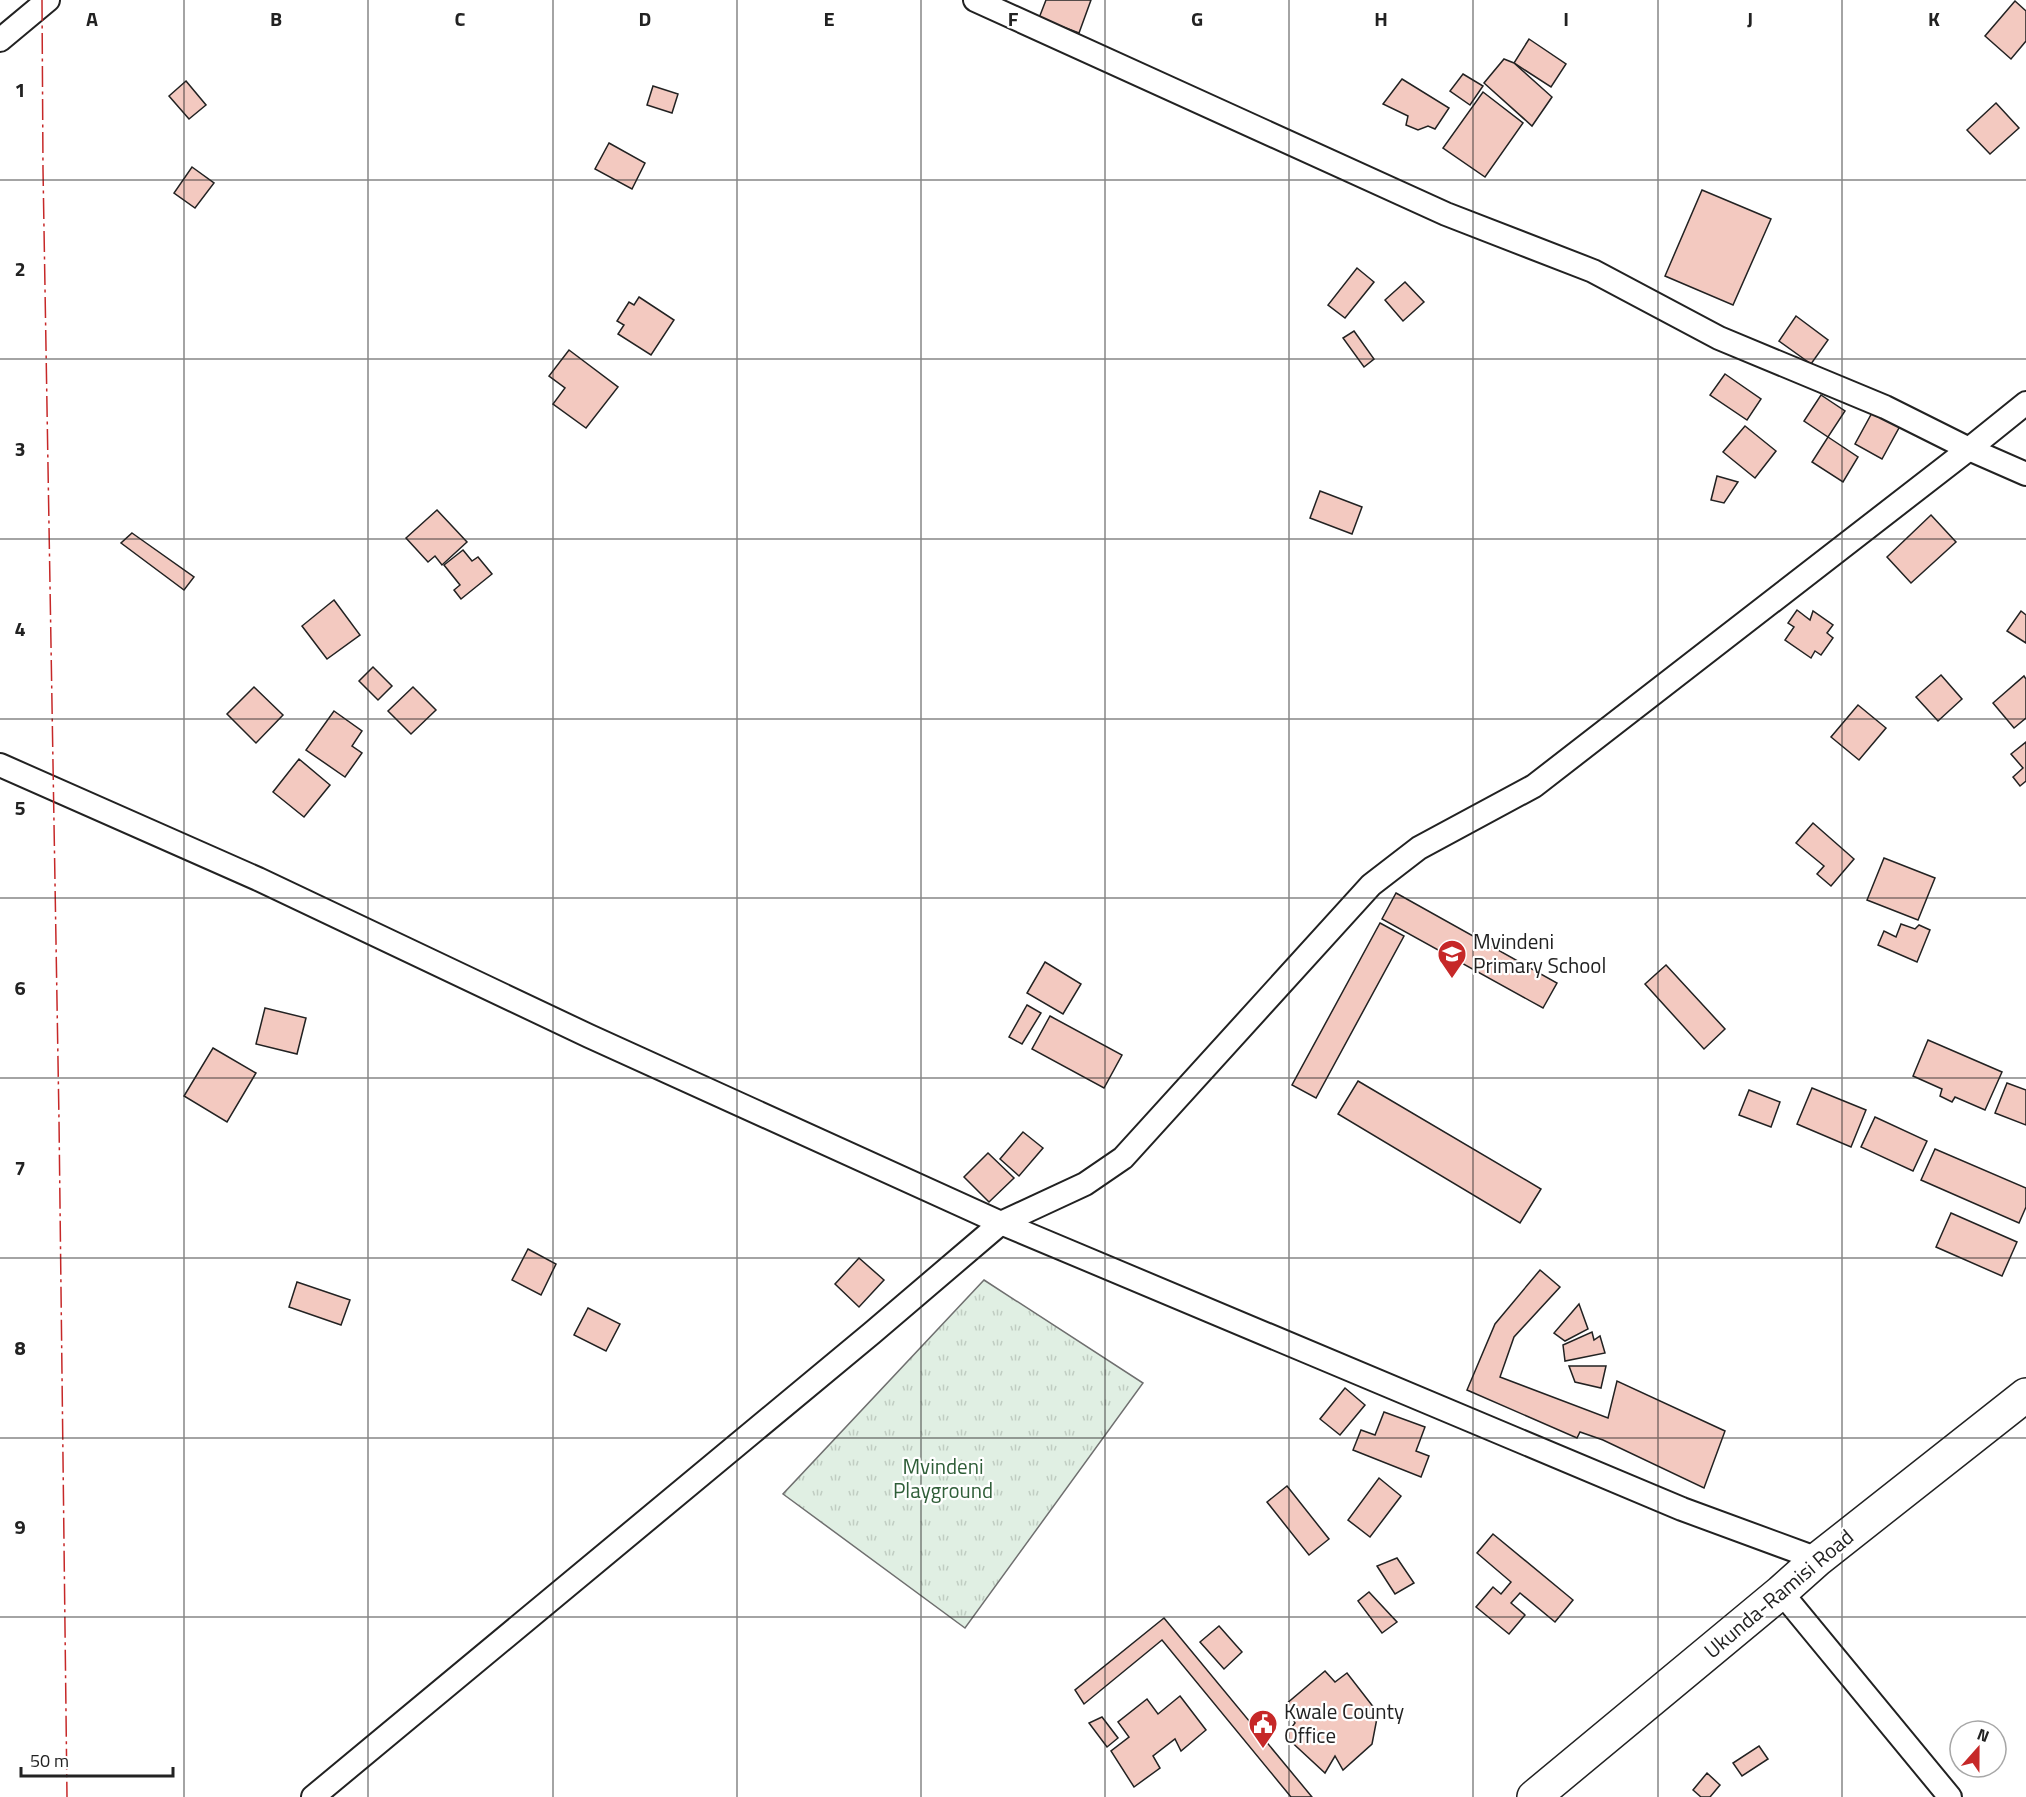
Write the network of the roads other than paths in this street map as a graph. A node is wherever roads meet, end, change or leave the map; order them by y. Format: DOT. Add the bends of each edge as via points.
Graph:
graph roads {
  1 [pos="48,0"];
  2 [pos="975,0"];
  3 [pos="0,40"];
  4 [pos="2026,403"];
  5 [pos="1969,449"];
  6 [pos="2026,474"];
  7 [pos="0,765"];
  8 [pos="1001,1223"];
  9 [pos="2026,1395"];
  10 [pos="1818,1559"];
  11 [pos="1781,1592"];
  12 [pos="313,1797"];
  13 [pos="1534,1797"];
  14 [pos="1950,1797"];
  1 -- 3 [label="street"];
  2 -- 5 [label="street" via="1446,214 1593,272 1719,338 1885,407"];
  4 -- 5 [label="street"];
  5 -- 6 [label="street"];
  5 -- 8 [label="street" via="1534,786 1419,848 1371,885 1123,1158 1085,1184"];
  7 -- 8 [label="street" via="258,879 588,1036"];
  8 -- 10 [label="street" via="1682,1509"];
  8 -- 12 [label="street"];
  9 -- 10 [label="highway, Ukunda-Ramisi Road"];
  10 -- 11 [label="highway, Ukunda-Ramisi Road"];
  11 -- 13 [label="highway, Ukunda-Ramisi Road"];
  11 -- 14 [label="street"];
}
